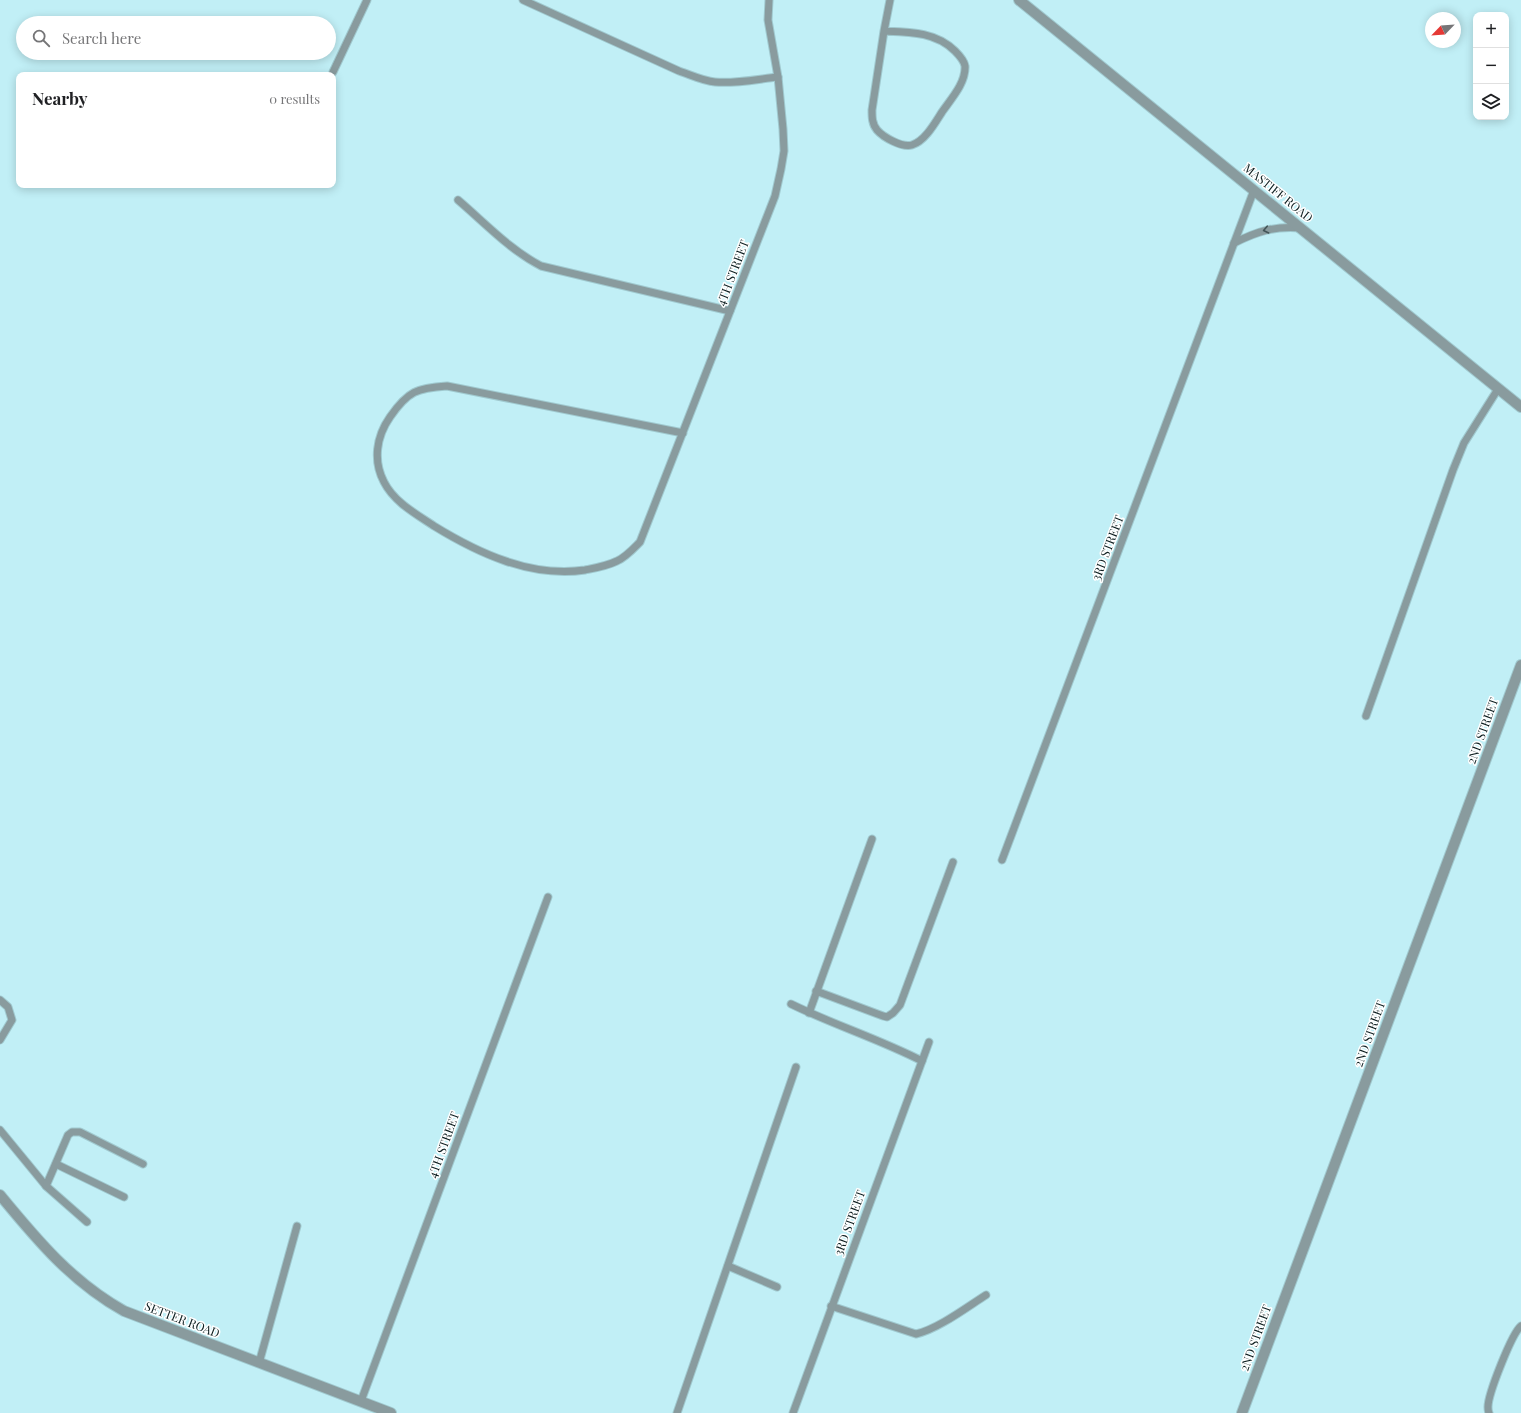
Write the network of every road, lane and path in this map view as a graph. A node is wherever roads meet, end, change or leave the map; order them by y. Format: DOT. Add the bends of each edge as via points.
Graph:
graph roads {
  1 [pos="367,0"];
  2 [pos="523,0"];
  3 [pos="769,0"];
  4 [pos="890,0"];
  5 [pos="1019,0"];
  6 [pos="884,31"];
  7 [pos="333,72"];
  8 [pos="778,77"];
  9 [pos="1254,190"];
  10 [pos="458,200"];
  11 [pos="1301,228"];
  12 [pos="1234,243"];
  13 [pos="730,311"];
  14 [pos="1498,389"];
  15 [pos="1521,407"];
  16 [pos="683,433"];
  17 [pos="1521,665"];
  18 [pos="1366,716"];
  19 [pos="872,839"];
  20 [pos="1002,860"];
  21 [pos="953,862"];
  22 [pos="548,897"];
  23 [pos="816,991"];
  24 [pos="0,1000"];
  25 [pos="791,1004"];
  26 [pos="809,1013"];
  27 [pos="0,1040"];
  28 [pos="929,1042"];
  29 [pos="922,1060"];
  30 [pos="796,1067"];
  31 [pos="0,1130"];
  32 [pos="56,1164"];
  33 [pos="143,1164"];
  34 [pos="46,1186"];
  35 [pos="0,1195"];
  36 [pos="124,1197"];
  37 [pos="87,1222"];
  38 [pos="297,1226"];
  39 [pos="728,1266"];
  40 [pos="777,1287"];
  41 [pos="986,1295"];
  42 [pos="831,1306"];
  43 [pos="1521,1326"];
  44 [pos="259,1363"];
  45 [pos="361,1401"];
  46 [pos="379,1411"];
  47 [pos="391,1413"];
  48 [pos="678,1413"];
  49 [pos="793,1413"];
  50 [pos="1242,1413"];
  51 [pos="1489,1413"];
  1 -- 7 [label="lane"];
  2 -- 8 [label="lane" via="702,79 729,82"];
  3 -- 8 [label="lane, 4TH STREET" via="768,20"];
  4 -- 6 [label="lane"];
  5 -- 9 [label="street, MASTIFF ROAD"];
  6 -- 6 [label="lane" via="928,35 950,46 961,57 965,66 958,88 934,125 920,141 911,146 900,145 891,140 877,130 872,120"];
  8 -- 13 [label="lane, 4TH STREET" via="784,151 781,169 775,196"];
  9 -- 11 [label="street, MASTIFF ROAD"];
  9 -- 12 [label="lane, 3RD STREET"];
  10 -- 13 [label="lane" via="515,250 541,266"];
  11 -- 12 [label="lane, one-way" via="1265,230"];
  11 -- 14 [label="street, MASTIFF ROAD"];
  12 -- 20 [label="lane, 3RD STREET"];
  13 -- 16 [label="lane, 4TH STREET"];
  14 -- 15 [label="street, MASTIFF ROAD"];
  14 -- 18 [label="lane" via="1464,443 1453,470"];
  16 -- 16 [label="lane, 4TH STREET" via="447,386 426,387 409,394 385,425 377,447 378,467 384,484 394,497 419,516 467,544 520,566 573,572 616,562 640,542"];
  17 -- 50 [label="street, 2ND STREET"];
  19 -- 23 [label="lane"];
  21 -- 23 [label="lane" via="900,1005 893,1013 888,1017 883,1016"];
  22 -- 45 [label="lane, 4TH STREET"];
  23 -- 26 [label="lane"];
  24 -- 27 [label="lane" via="8,1007 12,1020"];
  25 -- 26 [label="lane"];
  26 -- 29 [label="lane"];
  28 -- 29 [label="lane, 3RD STREET"];
  29 -- 42 [label="lane, 3RD STREET"];
  30 -- 39 [label="lane"];
  31 -- 34 [label="lane"];
  32 -- 33 [label="lane" via="68,1135 76,1131"];
  32 -- 34 [label="lane"];
  32 -- 36 [label="lane"];
  34 -- 37 [label="lane"];
  35 -- 44 [label="street, SETTER ROAD" via="58,1263 105,1301 137,1317"];
  38 -- 44 [label="lane"];
  39 -- 40 [label="lane"];
  39 -- 48 [label="lane"];
  41 -- 42 [label="lane" via="950,1318 916,1334"];
  42 -- 49 [label="lane, 3RD STREET"];
  43 -- 51 [label="lane" via="1496,1378 1489,1398"];
  44 -- 45 [label="street, SETTER ROAD"];
  45 -- 46 [label="street, SETTER ROAD"];
  46 -- 47 [label="street, SETTER ROAD"];
}
